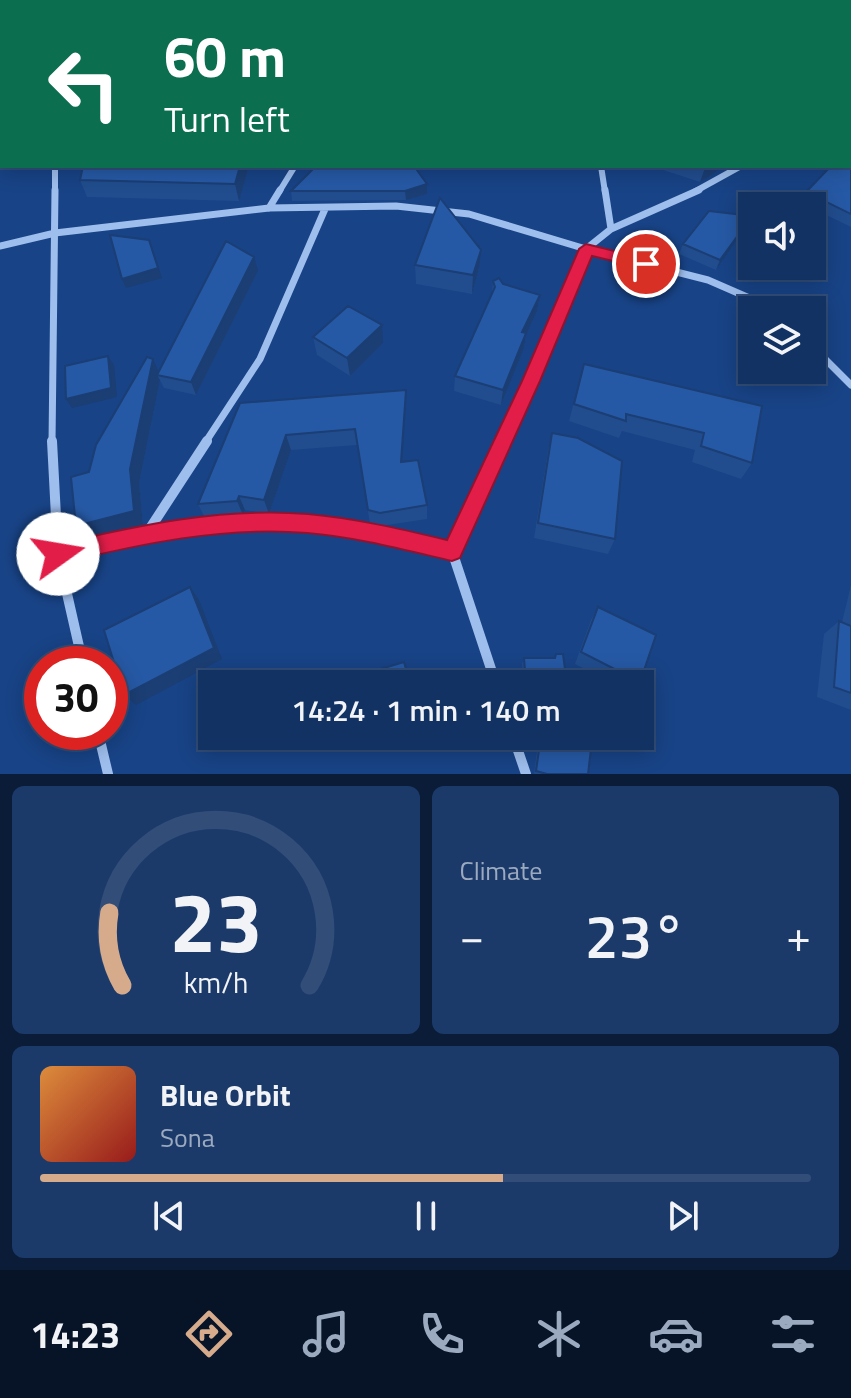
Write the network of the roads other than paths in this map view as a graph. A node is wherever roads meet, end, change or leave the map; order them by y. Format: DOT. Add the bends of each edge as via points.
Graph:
graph roads {
  1 [pos="55,168"];
  2 [pos="294,168"];
  3 [pos="601,168"];
  4 [pos="738,168"];
  5 [pos="269,208"];
  6 [pos="325,209"];
  7 [pos="611,229"];
  8 [pos="55,233"];
  9 [pos="0,246"];
  10 [pos="586,249"];
  11 [pos="751,296"];
  12 [pos="826,360"];
  13 [pos="851,385"];
  14 [pos="147,533"];
  15 [pos="452,551"];
  16 [pos="58,554"];
  17 [pos="79,646"];
  18 [pos="491,670"];
  19 [pos="102,750"];
  20 [pos="518,750"];
  21 [pos="108,774"];
  22 [pos="526,774"];
  1 -- 8 [label="street"];
  2 -- 5 [label="street"];
  3 -- 7 [label="street"];
  4 -- 7 [label="street"];
  5 -- 6 [label="street"];
  5 -- 8 [label="street"];
  6 -- 10 [label="street" via="396,206 469,214"];
  6 -- 14 [label="street" via="260,359"];
  7 -- 10 [label="street"];
  8 -- 9 [label="street"];
  8 -- 16 [label="street" via="52,456"];
  10 -- 11 [label="street" via="705,278"];
  10 -- 15 [label="street"];
  12 -- 13 [label="street"];
  14 -- 15 [label="street" via="203,525 307,523"];
  14 -- 16 [label="street"];
  15 -- 18 [label="street"];
  16 -- 17 [label="street"];
  19 -- 21 [label="street"];
  20 -- 22 [label="street"];
}
